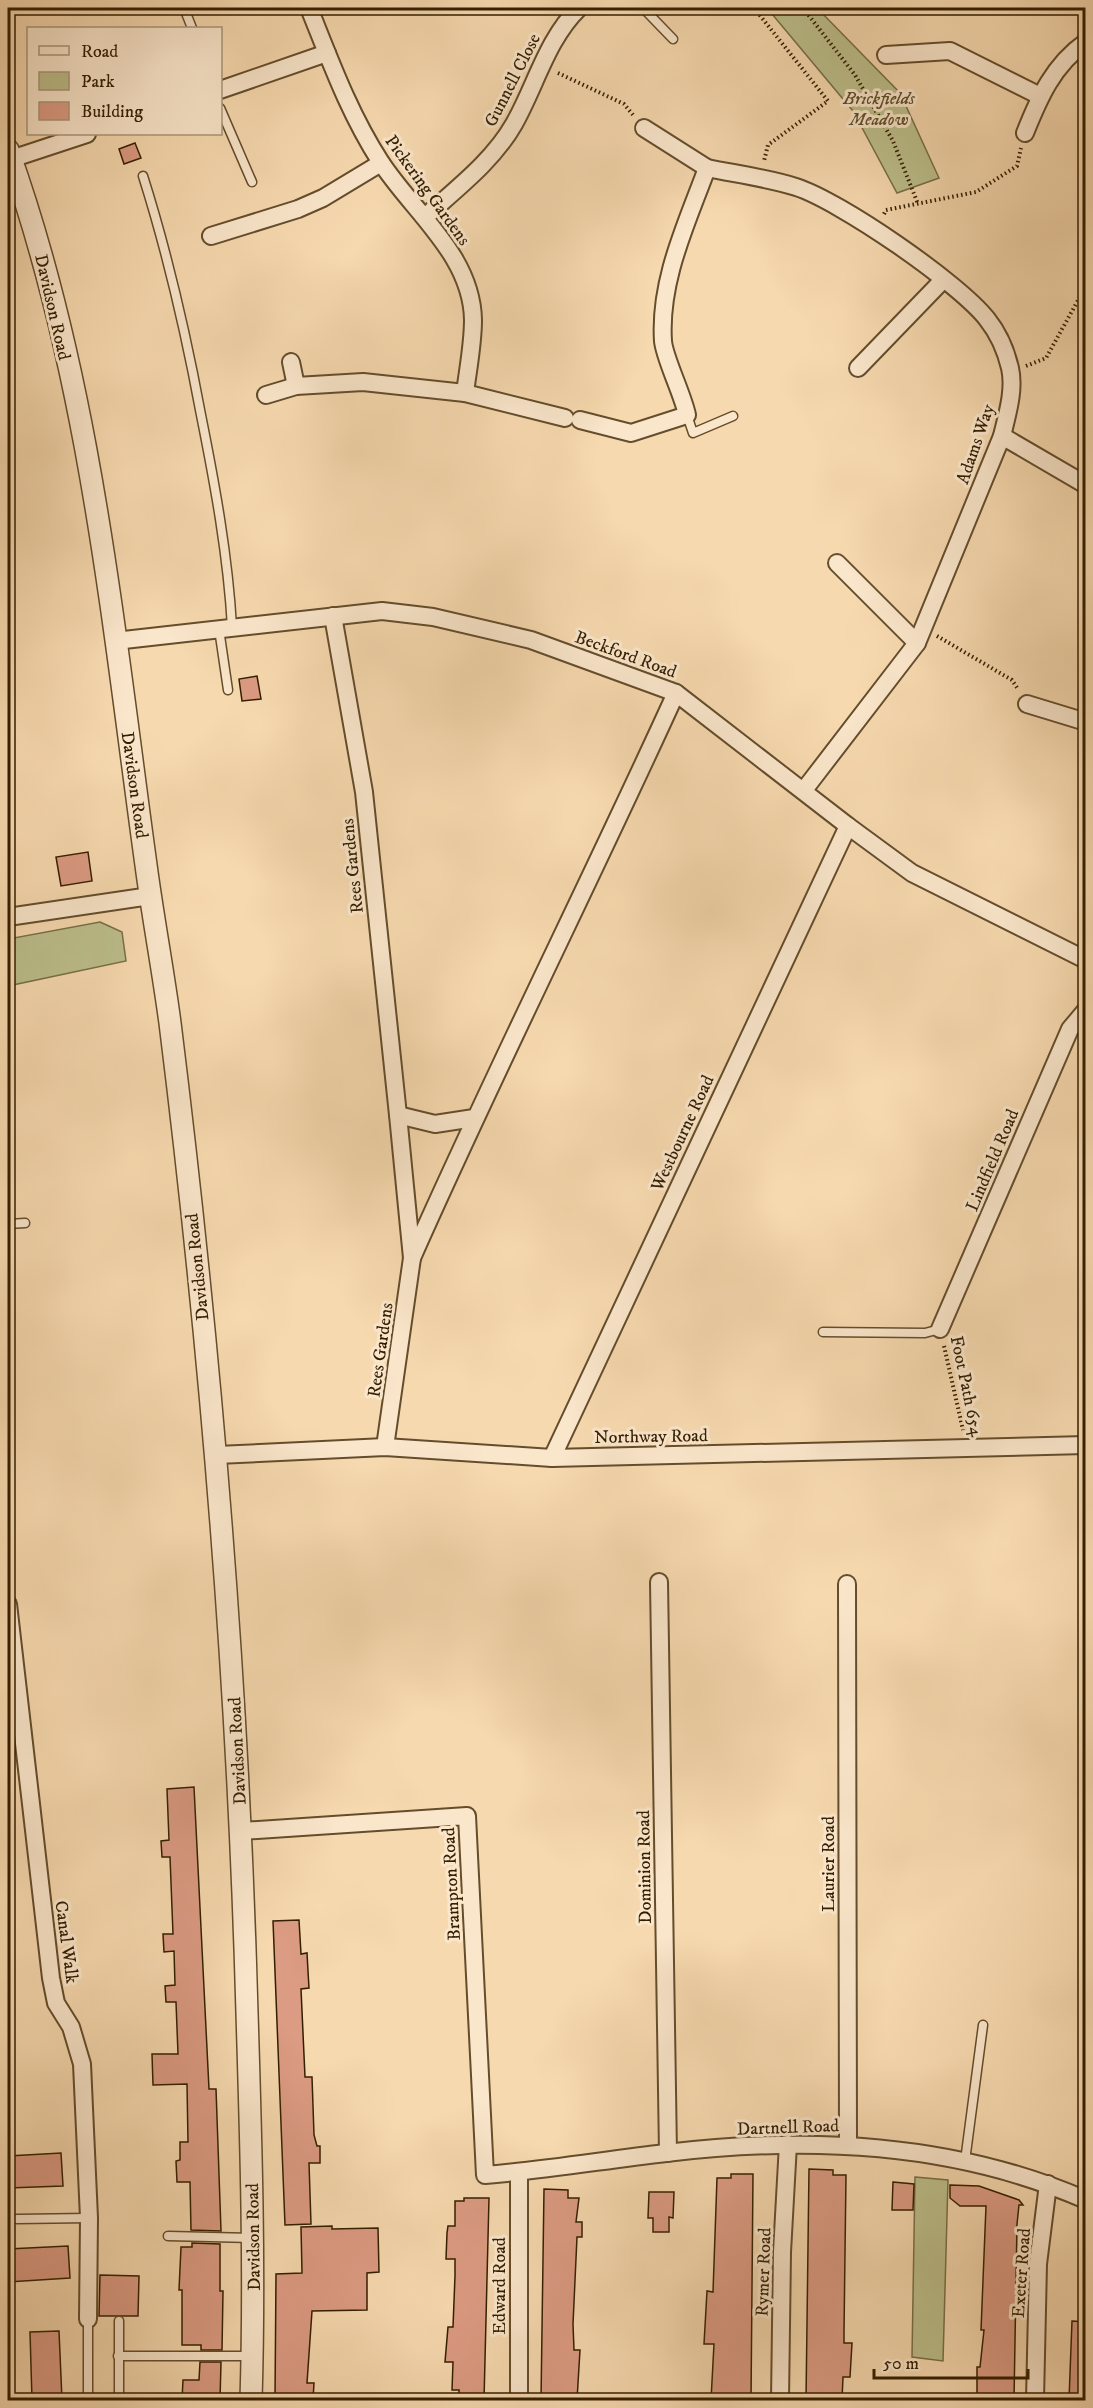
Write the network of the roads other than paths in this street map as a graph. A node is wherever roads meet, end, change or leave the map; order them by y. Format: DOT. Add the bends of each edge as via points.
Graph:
graph roads {
  1 [pos="184,8"];
  2 [pos="309,8"];
  3 [pos="579,8"];
  4 [pos="643,8"];
  5 [pos="192,27"];
  6 [pos="673,39"];
  7 [pos="1086,42"];
  8 [pos="327,53"];
  9 [pos="886,54"];
  10 [pos="222,89"];
  11 [pos="1040,96"];
  12 [pos="222,113"];
  13 [pos="644,128"];
  14 [pos="1024,133"];
  15 [pos="83,135"];
  16 [pos="9,154"];
  17 [pos="381,163"];
  18 [pos="707,168"];
  19 [pos="143,176"];
  20 [pos="252,182"];
  21 [pos="425,217"];
  22 [pos="211,236"];
  23 [pos="944,279"];
  24 [pos="291,362"];
  25 [pos="858,368"];
  26 [pos="296,387"];
  27 [pos="465,393"];
  28 [pos="266,395"];
  29 [pos="687,415"];
  30 [pos="733,416"];
  31 [pos="1002,436"];
  32 [pos="1086,485"];
  33 [pos="837,564"];
  34 [pos="333,616"];
  35 [pos="225,627"];
  36 [pos="920,635"];
  37 [pos="115,641"];
  38 [pos="228,690"];
  39 [pos="676,693"];
  40 [pos="1027,704"];
  41 [pos="1086,722"];
  42 [pos="804,790"];
  43 [pos="848,826"];
  44 [pos="150,896"];
  45 [pos="8,917"];
  46 [pos="1086,960"];
  47 [pos="1086,1010"];
  48 [pos="398,1115"];
  49 [pos="474,1118"];
  50 [pos="25,1223"];
  51 [pos="8,1224"];
  52 [pos="412,1258"];
  53 [pos="940,1329"];
  54 [pos="823,1332"];
  55 [pos="1086,1445"];
  56 [pos="386,1447"];
  57 [pos="217,1455"];
  58 [pos="552,1458"];
  59 [pos="659,1582"];
  60 [pos="847,1584"];
  61 [pos="8,1604"];
  62 [pos="242,1831"];
  63 [pos="983,2025"];
  64 [pos="788,2144"];
  65 [pos="848,2145"];
  66 [pos="668,2153"];
  67 [pos="965,2161"];
  68 [pos="519,2172"];
  69 [pos="485,2175"];
  70 [pos="1048,2184"];
  71 [pos="1086,2200"];
  72 [pos="89,2218"];
  73 [pos="17,2219"];
  74 [pos="168,2236"];
  75 [pos="254,2238"];
  76 [pos="87,2319"];
  77 [pos="119,2321"];
  78 [pos="118,2356"];
  79 [pos="252,2356"];
  80 [pos="88,2400"];
  81 [pos="119,2400"];
  82 [pos="251,2400"];
  83 [pos="519,2400"];
  84 [pos="780,2400"];
  85 [pos="1035,2400"];
  1 -- 5 [label="lane"];
  2 -- 8 [label="street, Pickering Gardens"];
  3 -- 21 [label="street, Gunnell Close" via="563,23 499,146"];
  4 -- 6 [label="lane"];
  7 -- 11 [label="street" via="1054,72"];
  8 -- 10 [label="street"];
  8 -- 17 [label="street, Pickering Gardens" via="354,120"];
  9 -- 11 [label="street" via="950,51"];
  11 -- 14 [label="street"];
  12 -- 20 [label="lane"];
  13 -- 18 [label="street, Adams Way"];
  15 -- 16 [label="street"];
  16 -- 37 [label="street, Davidson Road" via="42,256 75,402"];
  17 -- 21 [label="street, Pickering Gardens"];
  17 -- 22 [label="street" via="298,209"];
  18 -- 23 [label="street, Adams Way" via="798,187 875,231"];
  18 -- 29 [label="street" via="670,268 665,307 663,342"];
  19 -- 35 [label="lane" via="168,260 203,422 230,591"];
  21 -- 27 [label="street, Pickering Gardens" via="456,261 470,297 473,320"];
  23 -- 25 [label="street"];
  23 -- 31 [label="street, Adams Way" via="987,318 1005,348 1011,371 1010,406"];
  24 -- 26 [label="street"];
  26 -- 27 [label="street" via="363,382"];
  26 -- 28 [label="street"];
  27 -- 29 [label="street" via="631,433"];
  29 -- 30 [label="lane" via="693,433"];
  31 -- 32 [label="street"];
  31 -- 36 [label="street, Adams Way"];
  33 -- 36 [label="street"];
  34 -- 35 [label="street, Beckford Road"];
  34 -- 39 [label="street, Beckford Road" via="382,611 433,617 531,640"];
  34 -- 48 [label="street, Rees Gardens" via="364,792"];
  35 -- 37 [label="street, Beckford Road"];
  35 -- 38 [label="lane"];
  36 -- 42 [label="street, Adams Way"];
  37 -- 44 [label="street, Davidson Road"];
  39 -- 42 [label="street, Beckford Road"];
  39 -- 49 [label="street, Rees Gardens" via="590,882"];
  40 -- 41 [label="street"];
  42 -- 43 [label="street, Beckford Road"];
  43 -- 46 [label="street, Beckford Road" via="912,873"];
  43 -- 58 [label="street, Westbourne Road"];
  44 -- 45 [label="street"];
  44 -- 57 [label="street, Davidson Road" via="170,1022"];
  47 -- 53 [label="street, Lindfield Road" via="1070,1029"];
  48 -- 49 [label="street" via="435,1124"];
  48 -- 52 [label="street, Rees Gardens"];
  49 -- 52 [label="street, Rees Gardens"];
  50 -- 51 [label="lane"];
  52 -- 56 [label="street, Rees Gardens"];
  53 -- 54 [label="lane" via="925,1334"];
  55 -- 58 [label="street, Northway Road"];
  56 -- 57 [label="street, Northway Road"];
  56 -- 58 [label="street, Northway Road"];
  57 -- 62 [label="street, Davidson Road"];
  59 -- 66 [label="street, Dominion Road"];
  60 -- 65 [label="street, Laurier Road"];
  61 -- 72 [label="street, Canal Walk" via="51,1978 56,2003 71,2027 82,2064"];
  62 -- 69 [label="street, Brampton Road" via="467,1816"];
  62 -- 75 [label="street, Davidson Road"];
  63 -- 67 [label="lane"];
  64 -- 65 [label="street, Dartnell Road"];
  64 -- 66 [label="street, Dartnell Road"];
  64 -- 84 [label="street, Rymer Road"];
  65 -- 67 [label="street, Dartnell Road"];
  66 -- 68 [label="street, Dartnell Road"];
  67 -- 70 [label="street, Dartnell Road"];
  68 -- 69 [label="street, Dartnell Road"];
  68 -- 83 [label="street, Edward Road"];
  70 -- 71 [label="street, Dartnell Road"];
  70 -- 85 [label="street, Exeter Road" via="1038,2264"];
  72 -- 73 [label="lane"];
  72 -- 76 [label="street, Canal Walk"];
  74 -- 75 [label="lane"];
  75 -- 79 [label="street, Davidson Road"];
  76 -- 80 [label="lane"];
  77 -- 78 [label="lane"];
  78 -- 79 [label="lane"];
  78 -- 81 [label="lane"];
  79 -- 82 [label="street, Davidson Road"];
}
